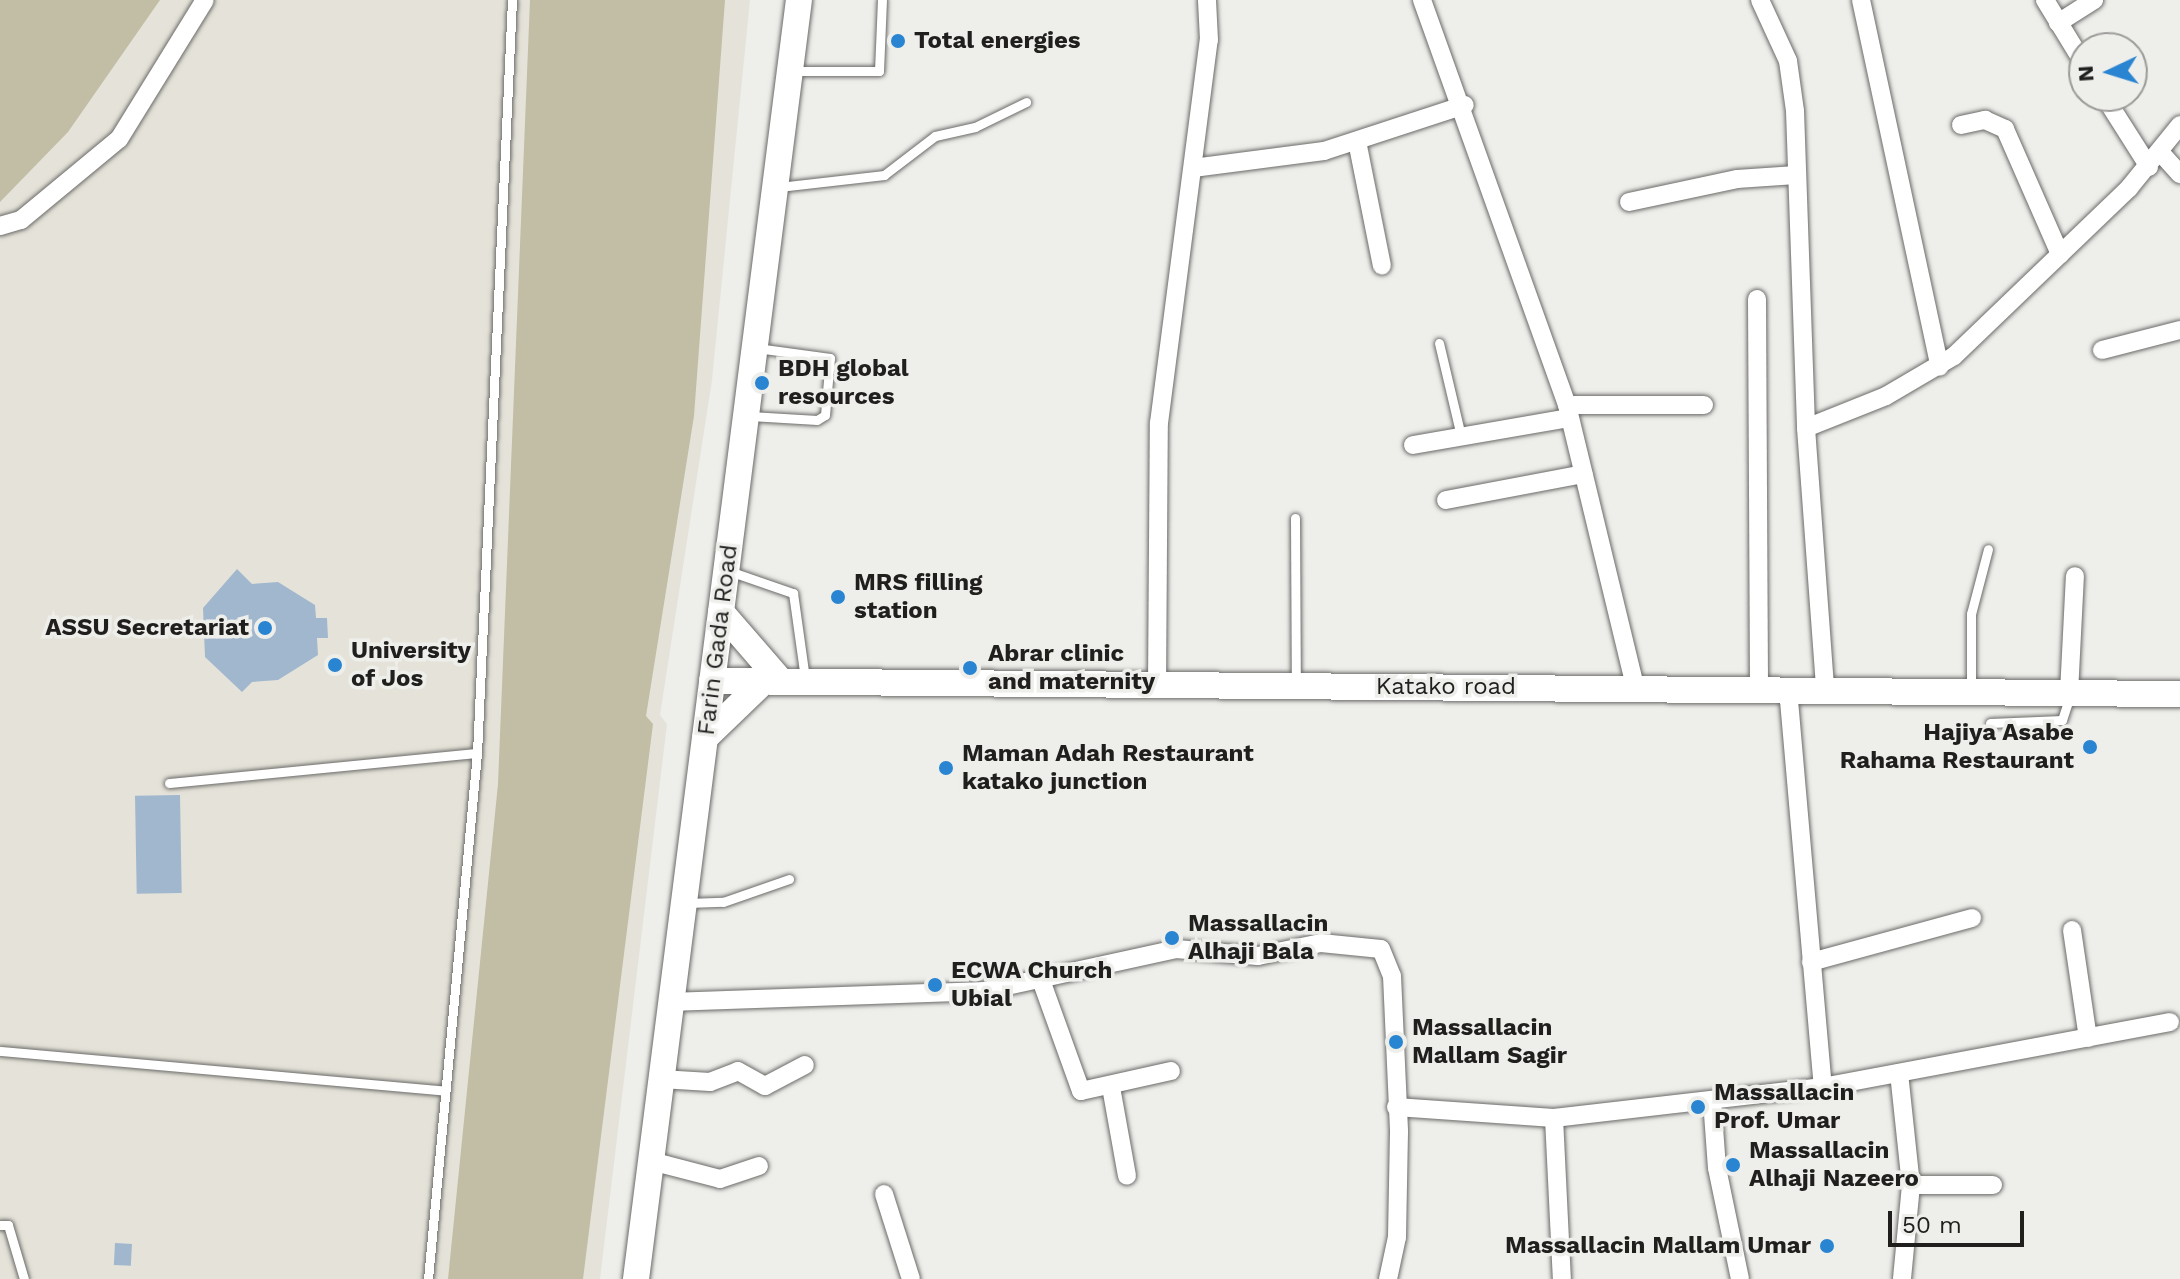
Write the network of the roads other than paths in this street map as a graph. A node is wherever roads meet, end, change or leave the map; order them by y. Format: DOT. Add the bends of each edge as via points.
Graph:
graph roads {
  1 [pos="205,0"];
  2 [pos="512,0"];
  3 [pos="799,0"];
  4 [pos="882,0"];
  5 [pos="1207,0"];
  6 [pos="1760,0"];
  7 [pos="1861,0"];
  8 [pos="2045,0"];
  9 [pos="2094,0"];
  10 [pos="1428,1"];
  11 [pos="2058,23"];
  12 [pos="2068,39"];
  13 [pos="790,71"];
  14 [pos="1026,102"];
  15 [pos="1465,105"];
  16 [pos="2117,112"];
  17 [pos="1961,125"];
  18 [pos="2180,125"];
  19 [pos="1357,141"];
  20 [pos="2154,159"];
  21 [pos="1193,168"];
  22 [pos="2180,174"];
  23 [pos="1796,175"];
  24 [pos="775,187"];
  25 [pos="1629,202"];
  26 [pos="0,226"];
  27 [pos="2060,254"];
  28 [pos="1382,266"];
  29 [pos="1757,299"];
  30 [pos="2180,330"];
  31 [pos="1439,343"];
  32 [pos="755,348"];
  33 [pos="2102,350"];
  34 [pos="1940,367"];
  35 [pos="1704,405"];
  36 [pos="1568,412"];
  37 [pos="746,415"];
  38 [pos="1806,428"];
  39 [pos="1461,436"];
  40 [pos="1413,445"];
  41 [pos="1584,474"];
  42 [pos="1446,500"];
  43 [pos="1295,518"];
  44 [pos="1988,549"];
  45 [pos="727,570"];
  46 [pos="2075,576"];
  47 [pos="721,612"];
  48 [pos="712,681"];
  49 [pos="783,681"];
  50 [pos="1157,687"];
  51 [pos="1296,687"];
  52 [pos="1635,687"];
  53 [pos="1759,689"];
  54 [pos="1788,689"];
  55 [pos="1825,689"];
  56 [pos="1971,691"];
  57 [pos="2069,693"];
  58 [pos="2180,694"];
  59 [pos="1990,723"];
  60 [pos="705,738"];
  61 [pos="477,753"];
  62 [pos="169,783"];
  63 [pos="789,879"];
  64 [pos="684,904"];
  65 [pos="1972,918"];
  66 [pos="2072,930"];
  67 [pos="1811,962"];
  68 [pos="1041,980"];
  69 [pos="671,1002"];
  70 [pos="2170,1022"];
  71 [pos="2088,1038"];
  72 [pos="0,1051"];
  73 [pos="805,1065"];
  74 [pos="1171,1071"];
  75 [pos="1899,1073"];
  76 [pos="661,1079"];
  77 [pos="1111,1087"];
  78 [pos="1823,1087"];
  79 [pos="444,1091"];
  80 [pos="1712,1100"];
  81 [pos="1396,1107"];
  82 [pos="1554,1118"];
  83 [pos="651,1161"];
  84 [pos="759,1166"];
  85 [pos="1127,1176"];
  86 [pos="1911,1185"];
  87 [pos="1993,1185"];
  88 [pos="884,1194"];
  89 [pos="0,1225"];
  90 [pos="24,1279"];
  91 [pos="428,1279"];
  92 [pos="636,1279"];
  93 [pos="911,1279"];
  94 [pos="1388,1279"];
  95 [pos="1562,1279"];
  96 [pos="1740,1279"];
  97 [pos="1902,1279"];
  1 -- 26 [label="street" via="119,139 21,220"];
  2 -- 61 [label="lane"];
  3 -- 13 [label="main road, Farin Gada Road"];
  4 -- 13 [label="lane" via="879,71"];
  5 -- 21 [label="street" via="1209,40"];
  6 -- 23 [label="street" via="1788,61"];
  7 -- 34 [label="street"];
  8 -- 11 [label="street"];
  9 -- 11 [label="street"];
  10 -- 15 [label="street"];
  11 -- 12 [label="street"];
  13 -- 24 [label="main road, Farin Gada Road"];
  14 -- 24 [label="lane" via="975,127 935,136 884,175"];
  15 -- 19 [label="street"];
  15 -- 36 [label="street"];
  16 -- 20 [label="street"];
  17 -- 27 [label="street" via="1985,120 2005,129"];
  18 -- 20 [label="street"];
  19 -- 21 [label="street"];
  19 -- 28 [label="street"];
  20 -- 22 [label="street"];
  20 -- 27 [label="street"];
  21 -- 50 [label="street" via="1159,423"];
  23 -- 25 [label="street" via="1737,179"];
  23 -- 38 [label="street"];
  24 -- 32 [label="main road, Farin Gada Road"];
  27 -- 34 [label="street"];
  29 -- 53 [label="street"];
  30 -- 33 [label="street"];
  31 -- 39 [label="lane"];
  32 -- 37 [label="main road, Farin Gada Road"];
  32 -- 37 [label="lane" via="830,358 825,415 817,420"];
  34 -- 38 [label="street"];
  35 -- 36 [label="street"];
  36 -- 39 [label="street"];
  36 -- 41 [label="street"];
  37 -- 45 [label="main road, Farin Gada Road"];
  38 -- 55 [label="street"];
  39 -- 40 [label="street"];
  41 -- 42 [label="street"];
  41 -- 52 [label="street"];
  43 -- 51 [label="lane"];
  44 -- 56 [label="lane" via="1971,614"];
  45 -- 47 [label="main road, Farin Gada Road"];
  45 -- 49 [label="lane" via="793,593"];
  46 -- 57 [label="street"];
  47 -- 48 [label="main road, Farin Gada Road"];
  47 -- 49 [label="main road"];
  48 -- 49 [label="main road, Katako road"];
  48 -- 60 [label="main road, Farin Gada Road"];
  49 -- 50 [label="main road, Katako road"];
  49 -- 60 [label="main road"];
  50 -- 51 [label="main road, Katako road"];
  51 -- 52 [label="main road, Katako road"];
  52 -- 53 [label="main road, Katako road"];
  53 -- 54 [label="main road, Katako road"];
  54 -- 55 [label="main road, Katako road"];
  54 -- 67 [label="street"];
  55 -- 56 [label="main road, Katako road"];
  56 -- 57 [label="main road, Katako road"];
  57 -- 58 [label="main road, Katako road"];
  57 -- 59 [label="lane" via="2070,709 2062,720"];
  60 -- 64 [label="main road, Farin Gada Road"];
  61 -- 62 [label="lane"];
  61 -- 79 [label="lane"];
  63 -- 64 [label="lane" via="723,902"];
  64 -- 69 [label="main road, Farin Gada Road"];
  65 -- 67 [label="street"];
  66 -- 71 [label="street"];
  67 -- 78 [label="street"];
  68 -- 69 [label="street" via="927,994"];
  68 -- 77 [label="street" via="1074,1081 1088,1093"];
  68 -- 81 [label="street" via="1176,949 1258,956 1321,943 1381,949 1392,976"];
  69 -- 76 [label="main road, Farin Gada Road"];
  70 -- 71 [label="street"];
  71 -- 75 [label="street"];
  72 -- 79 [label="lane"];
  73 -- 76 [label="street" via="765,1086 738,1071 710,1082"];
  74 -- 77 [label="street"];
  75 -- 78 [label="street"];
  75 -- 86 [label="street"];
  76 -- 83 [label="main road, Farin Gada Road"];
  77 -- 85 [label="street"];
  78 -- 80 [label="street"];
  79 -- 91 [label="lane"];
  80 -- 82 [label="street"];
  80 -- 96 [label="street" via="1717,1168"];
  81 -- 82 [label="street"];
  81 -- 94 [label="street" via="1397,1237"];
  82 -- 95 [label="street"];
  83 -- 84 [label="street" via="720,1179"];
  83 -- 92 [label="main road, Farin Gada Road"];
  86 -- 87 [label="street"];
  86 -- 97 [label="street"];
  88 -- 93 [label="street"];
  89 -- 90 [label="lane" via="8,1225"];
}
